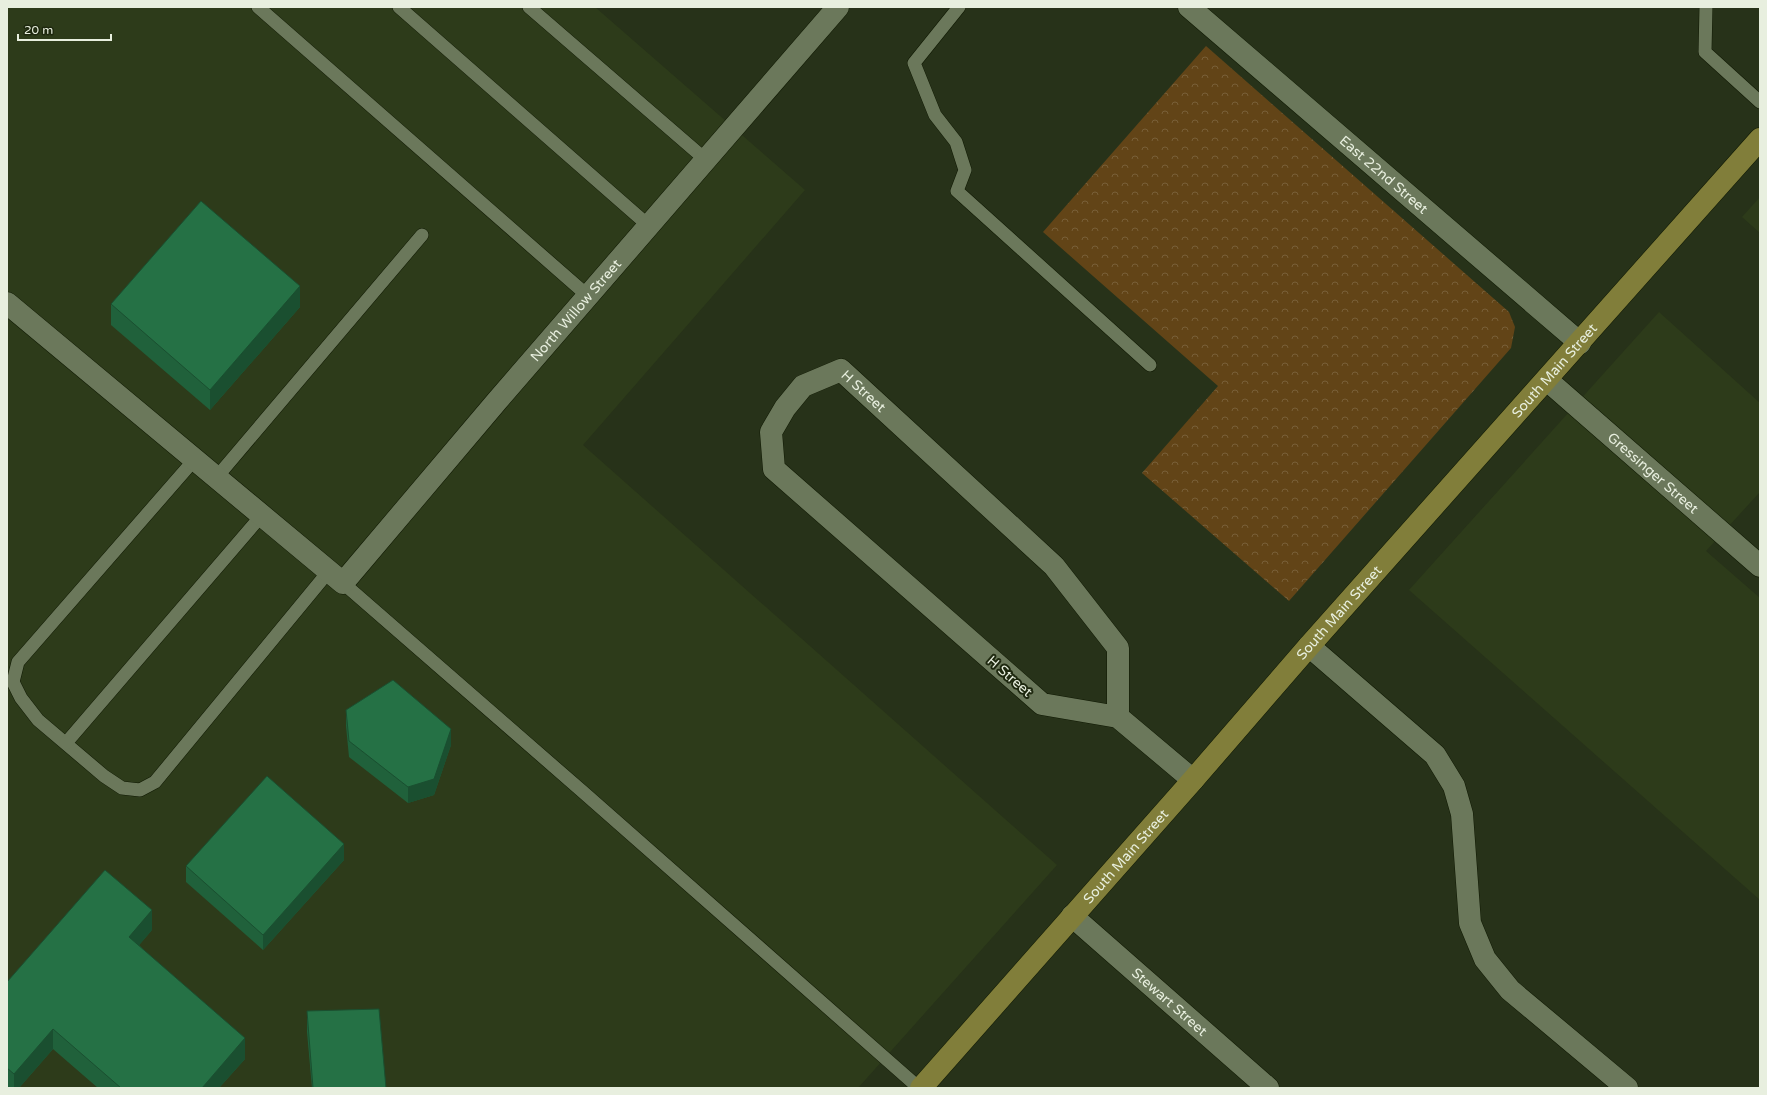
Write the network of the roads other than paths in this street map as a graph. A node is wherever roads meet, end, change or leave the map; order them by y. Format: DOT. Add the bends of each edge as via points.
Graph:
graph roads {
  1 [pos="258,7"];
  2 [pos="399,7"];
  3 [pos="529,7"];
  4 [pos="838,7"];
  5 [pos="959,7"];
  6 [pos="1706,7"];
  7 [pos="1203,11"];
  8 [pos="1760,102"];
  9 [pos="1760,139"];
  10 [pos="706,160"];
  11 [pos="649,226"];
  12 [pos="422,235"];
  13 [pos="588,296"];
  14 [pos="7,303"];
  15 [pos="1580,343"];
  16 [pos="1150,365"];
  17 [pos="1547,380"];
  18 [pos="194,459"];
  19 [pos="216,478"];
  20 [pos="262,515"];
  21 [pos="1760,566"];
  22 [pos="336,577"];
  23 [pos="1309,646"];
  24 [pos="1118,717"];
  25 [pos="66,743"];
  26 [pos="1193,780"];
  27 [pos="1072,916"];
  28 [pos="920,1088"];
  29 [pos="1268,1088"];
  30 [pos="1627,1088"];
  1 -- 13 [label="lane"];
  2 -- 11 [label="lane"];
  3 -- 10 [label="lane"];
  4 -- 10 [label="street, North Willow Street"];
  5 -- 16 [label="lane" via="914,63 935,115 956,142 965,170 957,191"];
  6 -- 8 [label="lane" via="1705,52"];
  7 -- 15 [label="street, East 22nd Street"];
  9 -- 15 [label="main road, South Main Street"];
  10 -- 11 [label="street, North Willow Street"];
  11 -- 13 [label="street, North Willow Street"];
  12 -- 19 [label="lane"];
  13 -- 22 [label="street, North Willow Street"];
  14 -- 18 [label="street"];
  15 -- 17 [label="main road, South Main Street"];
  17 -- 21 [label="street, Gressinger Street"];
  17 -- 23 [label="main road, South Main Street"];
  18 -- 19 [label="street"];
  18 -- 25 [label="lane" via="18,662 14,682 21,698 38,720"];
  19 -- 20 [label="street"];
  20 -- 22 [label="street"];
  20 -- 25 [label="lane"];
  22 -- 25 [label="lane" via="154,782 140,790 122,788"];
  22 -- 28 [label="lane"];
  23 -- 26 [label="main road, South Main Street"];
  23 -- 30 [label="street" via="1435,755 1454,786 1462,814 1470,924 1485,959 1510,990"];
  24 -- 24 [label="street, H Street" via="1118,648 1054,566 841,370 803,386 785,408 771,432 774,469 1042,704"];
  24 -- 26 [label="street"];
  26 -- 27 [label="main road, South Main Street"];
  27 -- 28 [label="main road, South Main Street"];
  27 -- 29 [label="street, Stewart Street"];
}
